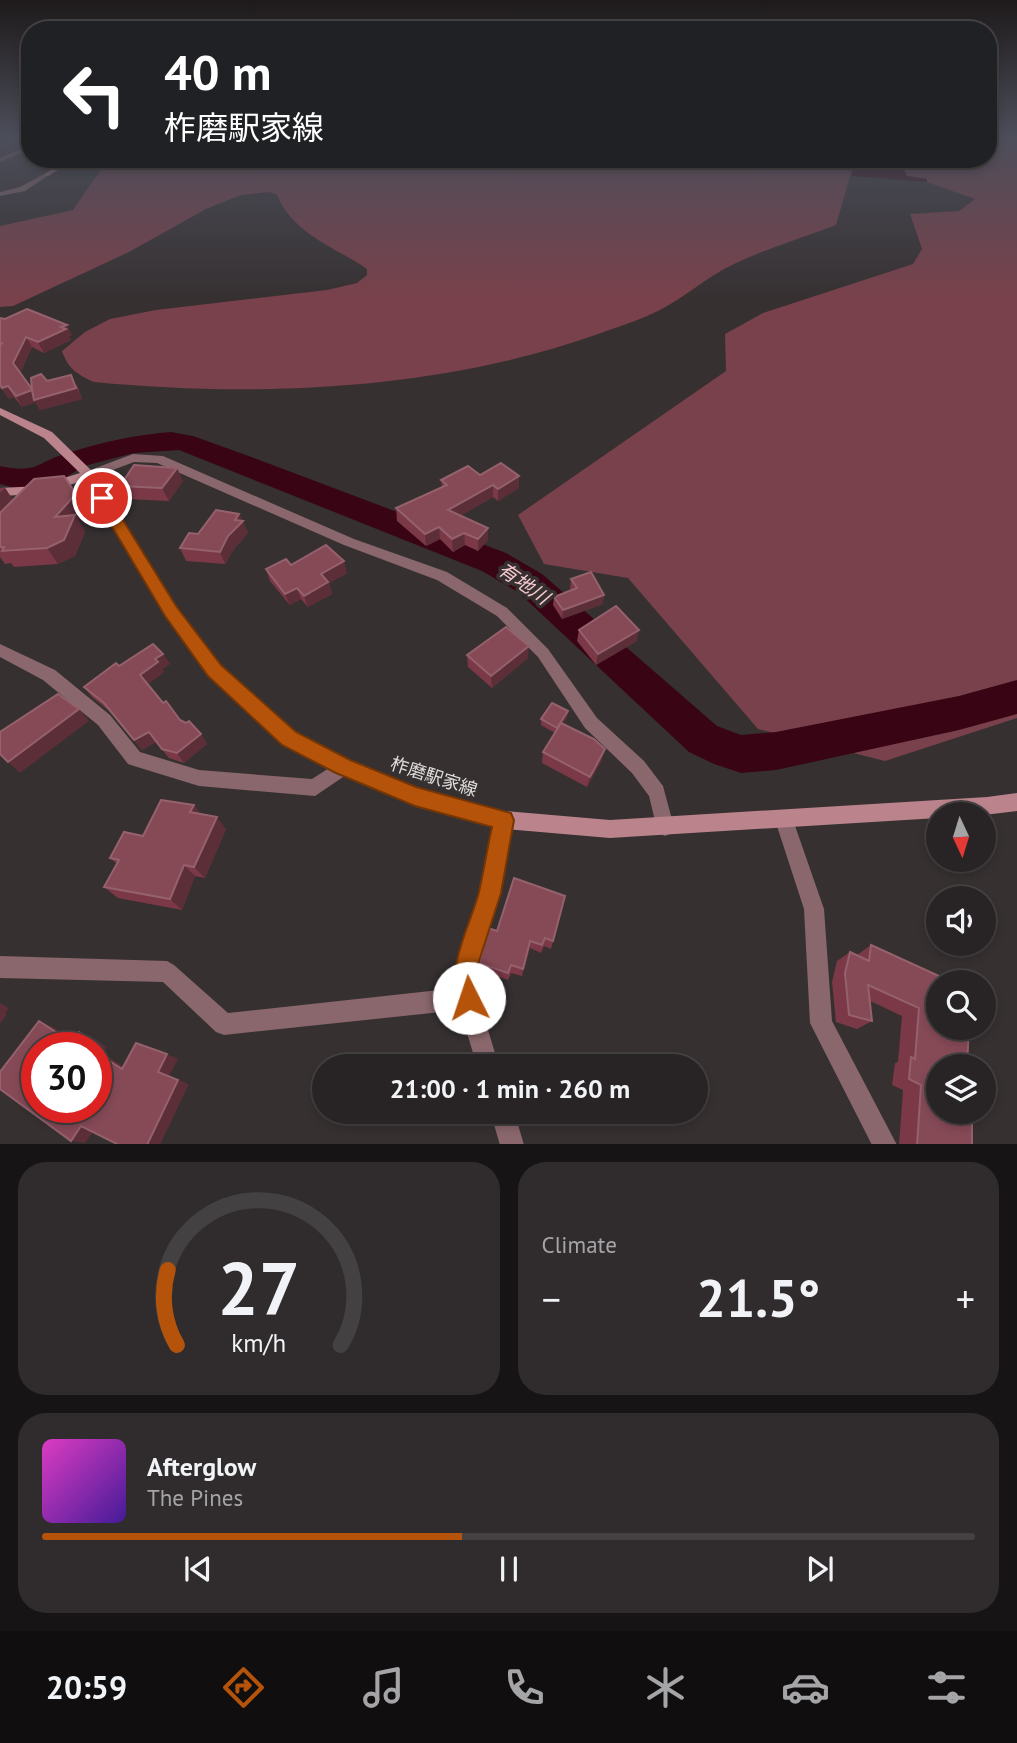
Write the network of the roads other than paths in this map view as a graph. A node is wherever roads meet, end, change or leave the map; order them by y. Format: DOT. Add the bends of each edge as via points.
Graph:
graph roads {
  1 [pos="0,411"];
  2 [pos="81,468"];
  3 [pos="39,490"];
  4 [pos="0,492"];
  5 [pos="20,509"];
  6 [pos="0,650"];
  7 [pos="343,766"];
  8 [pos="1017,802"];
  9 [pos="503,820"];
  10 [pos="784,820"];
  11 [pos="666,827"];
  12 [pos="0,967"];
  13 [pos="469,998"];
  14 [pos="485,1054"];
  15 [pos="506,1124"];
  16 [pos="512,1144"];
  17 [pos="885,1144"];
  1 -- 2 [label="main road, 柞磨駅家線" via="48,435"];
  2 -- 3 [label="main road"];
  2 -- 7 [label="main road, 柞磨駅家線" via="170,611 214,670 289,738"];
  2 -- 11 [label="street" via="133,458 159,459 349,542 442,576 502,612 543,653 591,723 638,767 657,792"];
  3 -- 4 [label="main road"];
  3 -- 5 [label="street"];
  6 -- 7 [label="street" via="49,675 104,720 134,758 199,778 315,788"];
  7 -- 9 [label="main road, 柞磨駅家線" via="415,796"];
  8 -- 10 [label="main road, 柞磨駅家線"];
  9 -- 11 [label="main road, 柞磨駅家線" via="610,829"];
  9 -- 13 [label="street" via="490,893 467,964"];
  10 -- 11 [label="main road, 柞磨駅家線"];
  10 -- 17 [label="street" via="814,909 821,1023"];
  12 -- 13 [label="street" via="167,972 223,1024"];
  13 -- 14 [label="street"];
  15 -- 16 [label="street"];
}
